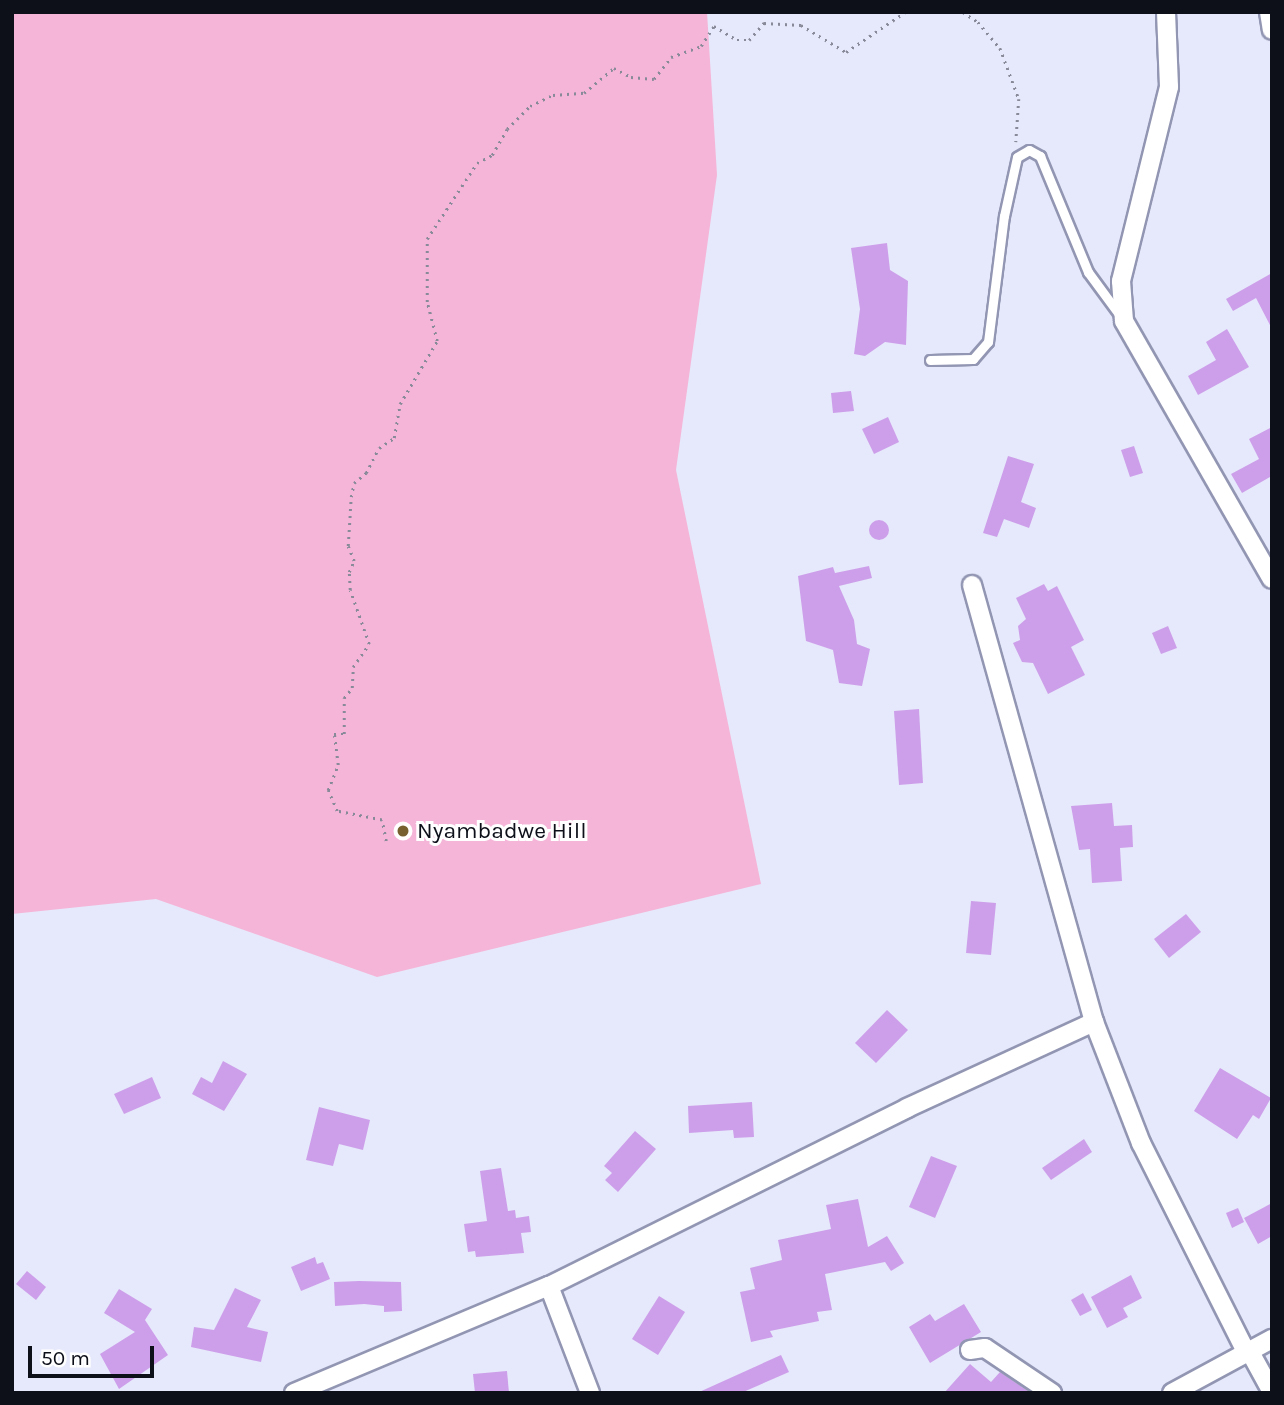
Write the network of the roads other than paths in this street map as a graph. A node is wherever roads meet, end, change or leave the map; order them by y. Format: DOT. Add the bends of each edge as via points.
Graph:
graph roads {
  1 [pos="1166,12"];
  2 [pos="1269,12"];
  3 [pos="1272,30"];
  4 [pos="1124,321"];
  5 [pos="930,360"];
  6 [pos="1271,574"];
  7 [pos="972,585"];
  8 [pos="1094,1022"];
  9 [pos="549,1286"];
  10 [pos="1272,1339"];
  11 [pos="970,1350"];
  12 [pos="1248,1352"];
  13 [pos="1272,1392"];
  14 [pos="294,1393"];
  15 [pos="590,1393"];
  16 [pos="1052,1393"];
  17 [pos="1172,1393"];
  1 -- 4 [label="street" via="1169,87 1121,281"];
  2 -- 3 [label="street"];
  4 -- 5 [label="lane" via="1088,272 1040,156 1029,150 1017,157 1004,216 988,342 973,359"];
  4 -- 6 [label="street"];
  7 -- 8 [label="street"];
  8 -- 9 [label="street" via="907,1108"];
  8 -- 12 [label="street" via="1141,1143"];
  9 -- 14 [label="street"];
  9 -- 15 [label="street"];
  10 -- 12 [label="street"];
  11 -- 16 [label="street" via="985,1348"];
  12 -- 13 [label="street"];
  12 -- 17 [label="street"];
}
